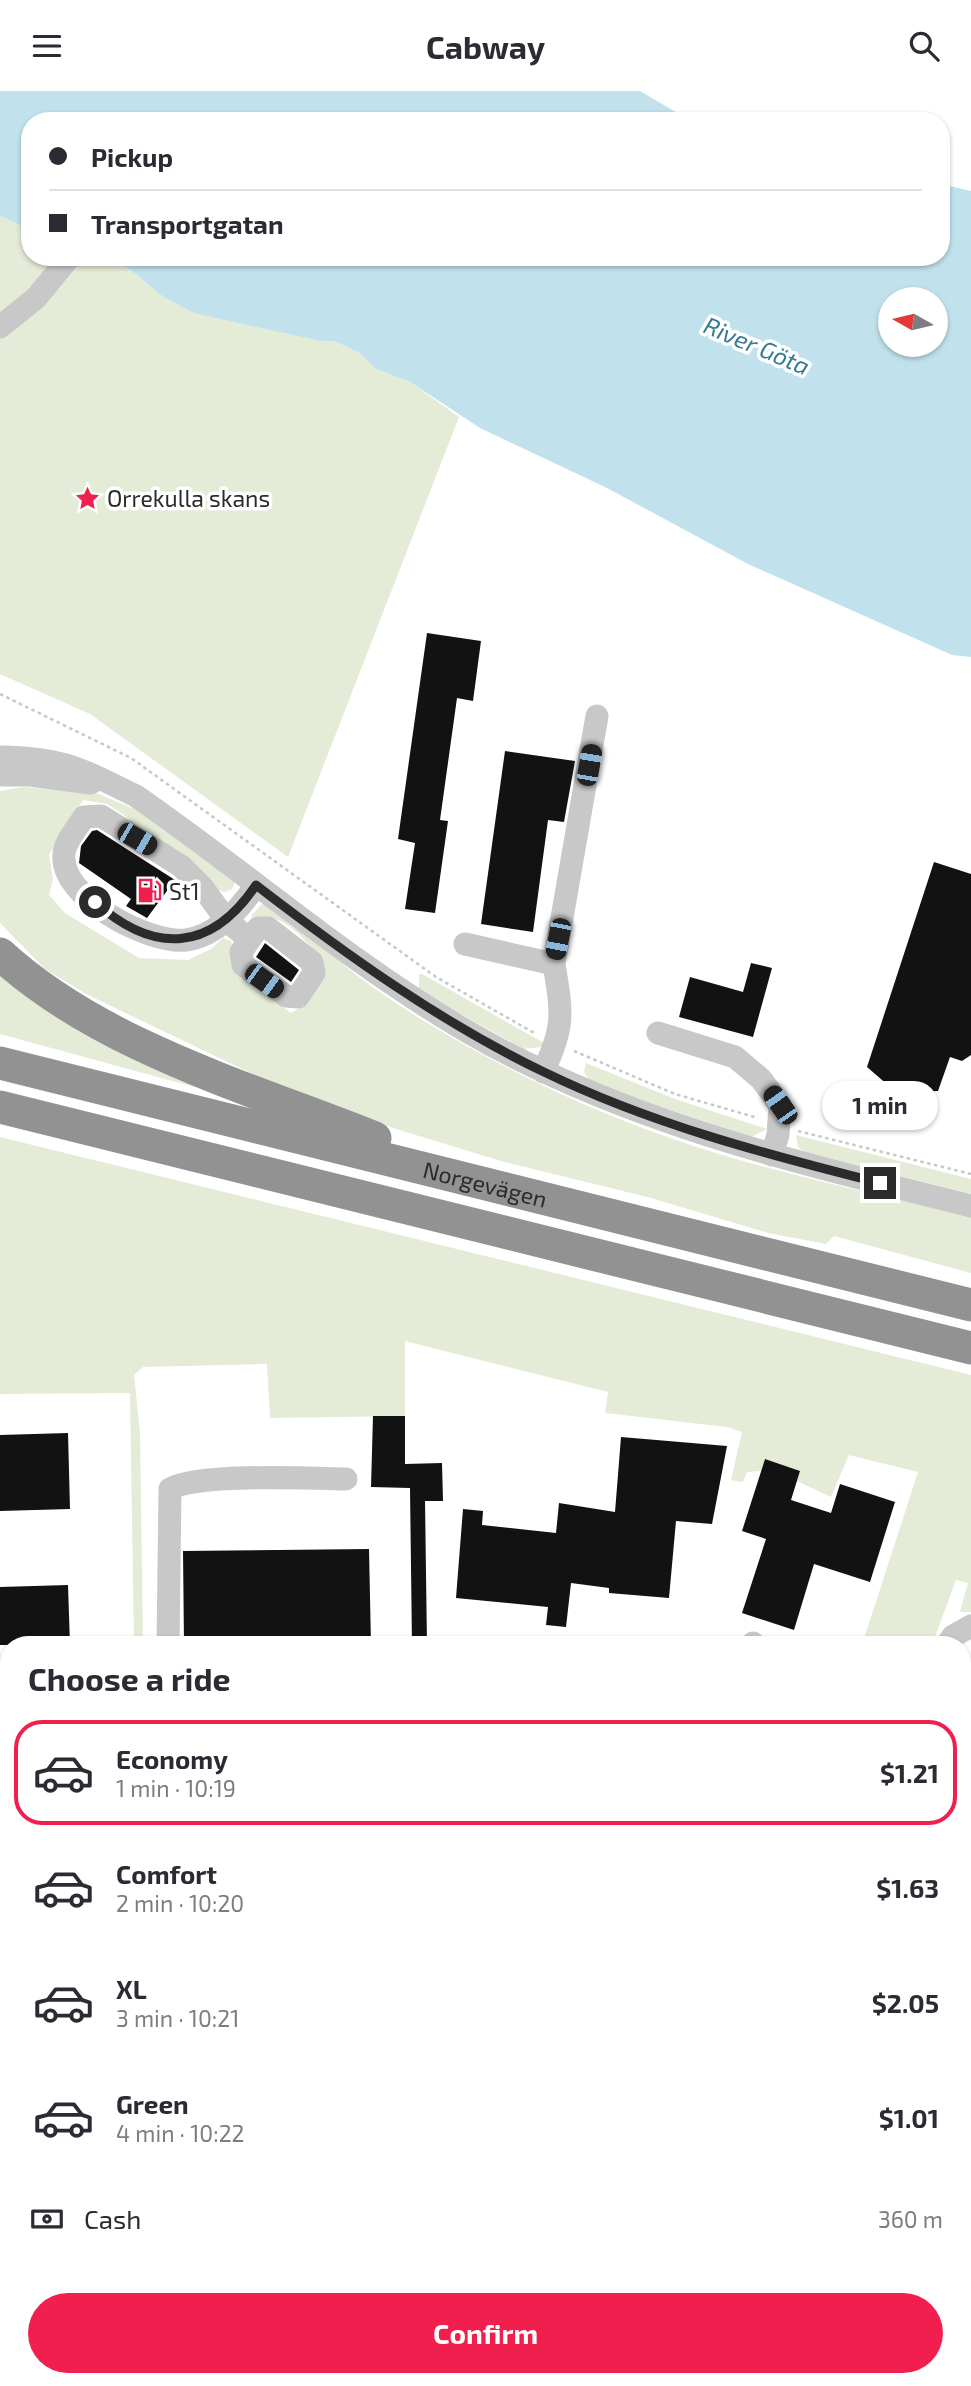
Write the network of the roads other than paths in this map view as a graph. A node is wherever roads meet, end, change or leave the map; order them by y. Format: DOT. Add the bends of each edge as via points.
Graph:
graph roads {
  1 [pos="62,266"];
  2 [pos="0,327"];
  3 [pos="597,716"];
  4 [pos="0,757"];
  5 [pos="0,775"];
  6 [pos="125,790"];
  7 [pos="256,885"];
  8 [pos="227,921"];
  9 [pos="249,939"];
  10 [pos="465,944"];
  11 [pos="0,954"];
  12 [pos="554,964"];
  13 [pos="658,1033"];
  14 [pos="0,1063"];
  15 [pos="543,1072"];
  16 [pos="6,1109"];
  17 [pos="772,1155"];
  18 [pos="484,1182"];
  19 [pos="971,1206"];
  20 [pos="971,1304"];
  21 [pos="971,1348"];
  22 [pos="346,1479"];
  23 [pos="168,1636"];
  1 -- 2 [label="street" via="36,297"];
  3 -- 12 [label="street"];
  4 -- 6 [label="street" via="64,762"];
  5 -- 6 [label="street" via="61,778"];
  6 -- 7 [label="street"];
  7 -- 8 [label="street"];
  7 -- 15 [label="street" via="401,991"];
  8 -- 8 [label="street" via="187,940 147,936 114,920 66,871 64,853 72,834 85,817 101,816 181,866"];
  8 -- 9 [label="street"];
  10 -- 12 [label="street"];
  11 -- 18 [label="highway" via="77,1011 164,1053"];
  12 -- 15 [label="street" via="562,1015 557,1044"];
  13 -- 17 [label="street" via="735,1057 761,1079 780,1105"];
  14 -- 18 [label="highway, Norgevägen"];
  15 -- 17 [label="street" via="648,1117"];
  16 -- 21 [label="highway, Norgevägen"];
  17 -- 19 [label="street"];
  18 -- 20 [label="highway, Norgevägen"];
  22 -- 23 [label="street" via="275,1477 189,1483 170,1489"];
}
